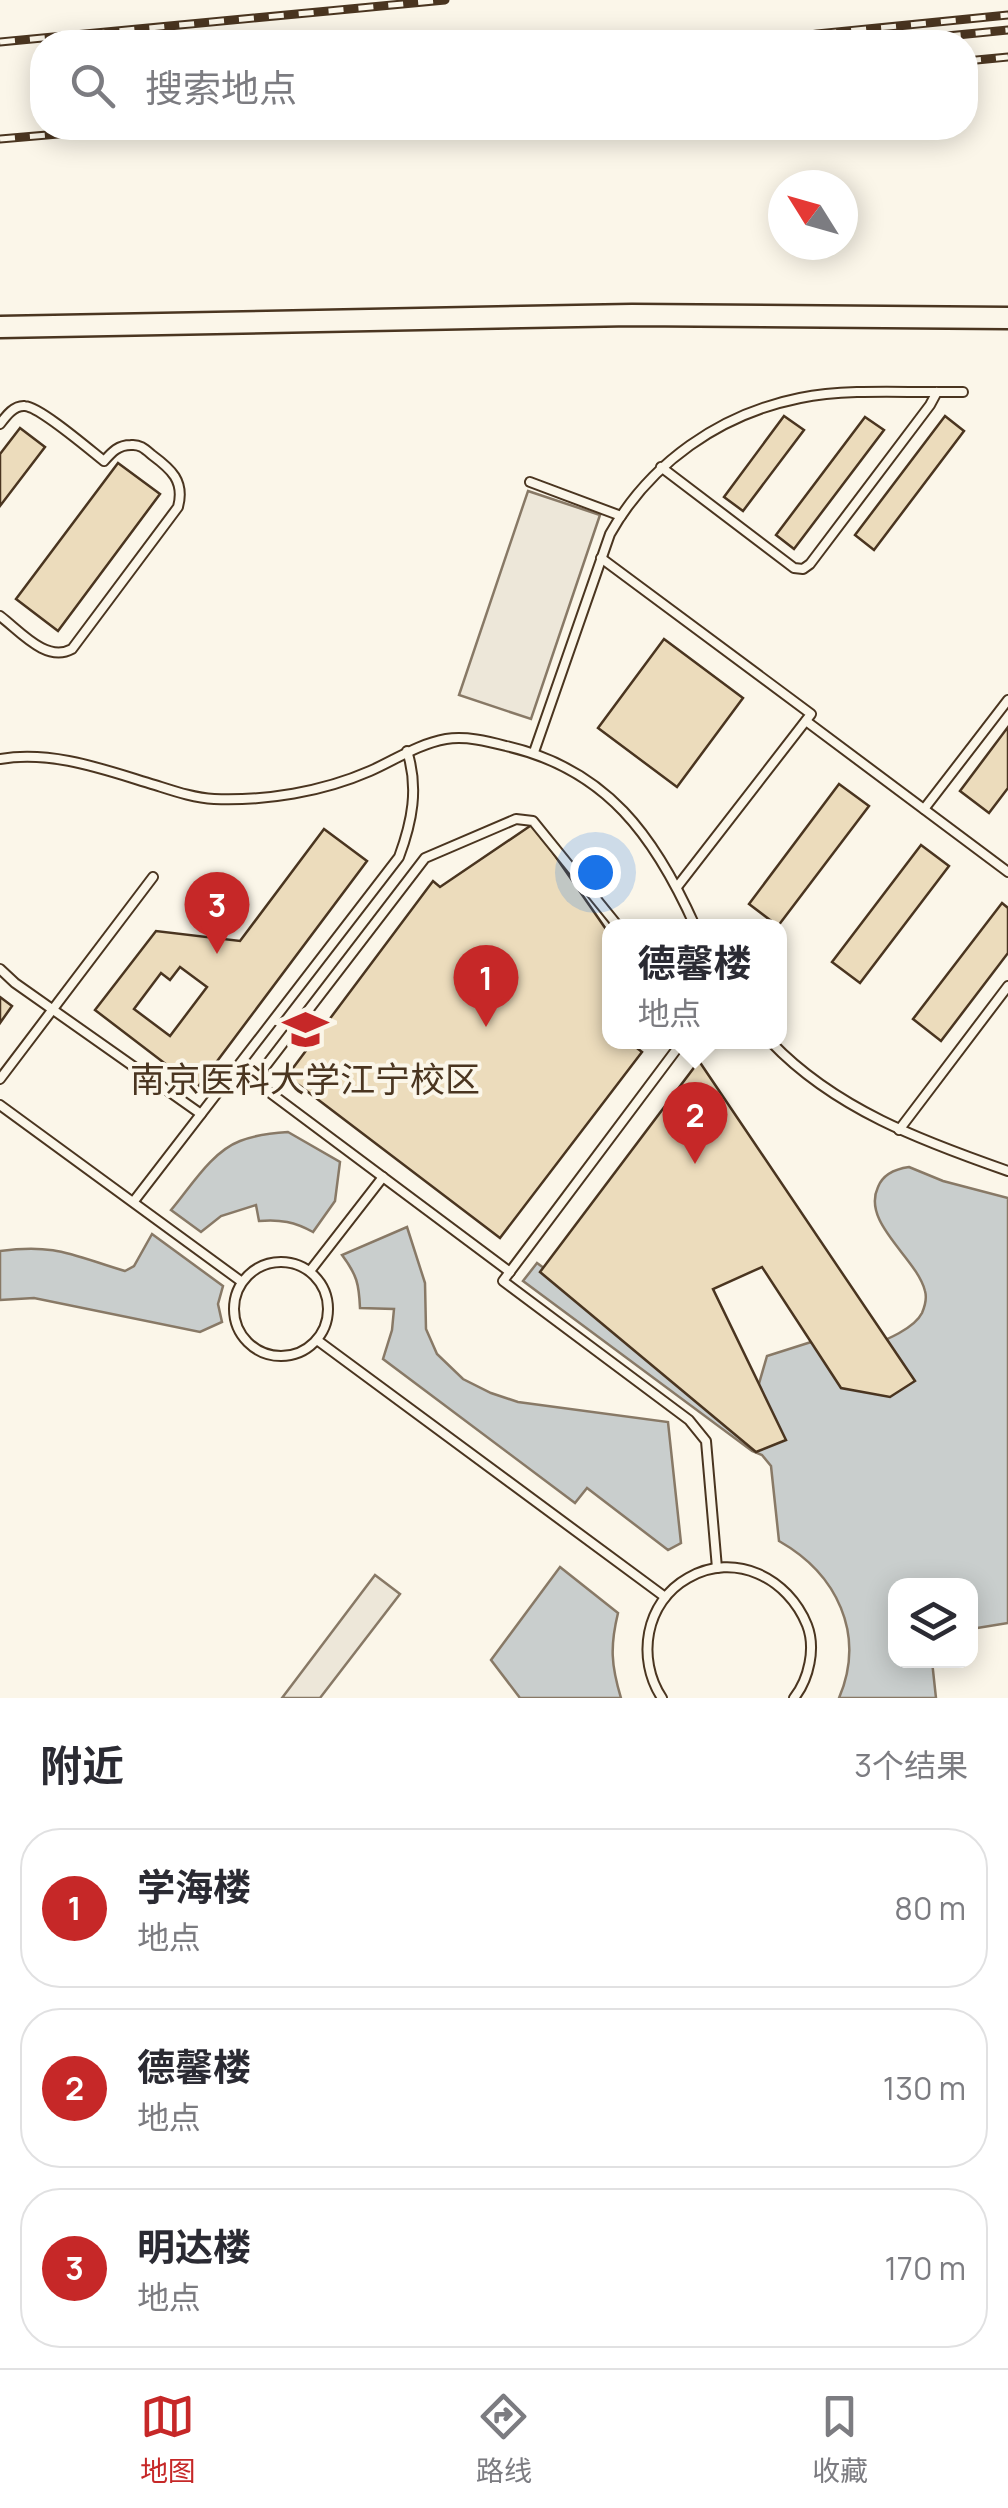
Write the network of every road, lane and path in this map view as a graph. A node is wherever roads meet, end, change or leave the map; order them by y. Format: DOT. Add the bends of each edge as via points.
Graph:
graph roads {
  1 [pos="1008,318"];
  2 [pos="0,328"];
  3 [pos="937,392"];
  4 [pos="963,392"];
  5 [pos="0,424"];
  6 [pos="661,467"];
  7 [pos="530,482"];
  8 [pos="621,516"];
  9 [pos="601,558"];
  10 [pos="0,616"];
  11 [pos="1008,700"];
  12 [pos="806,721"];
  13 [pos="408,751"];
  14 [pos="534,752"];
  15 [pos="0,759"];
  16 [pos="924,809"];
  17 [pos="1008,872"];
  18 [pos="153,877"];
  19 [pos="677,887"];
  20 [pos="612,919"];
  21 [pos="692,919"];
  22 [pos="0,969"];
  23 [pos="1008,986"];
  24 [pos="53,1009"];
  25 [pos="677,1049"];
  26 [pos="778,1049"];
  27 [pos="237,1068"];
  28 [pos="0,1079"];
  29 [pos="254,1081"];
  30 [pos="0,1104"];
  31 [pos="201,1114"];
  32 [pos="900,1130"];
  33 [pos="1008,1171"];
  34 [pos="383,1177"];
  35 [pos="134,1201"];
  36 [pos="310,1271"];
  37 [pos="510,1272"];
  38 [pos="242,1282"];
  39 [pos="317,1340"];
  40 [pos="717,1568"];
  41 [pos="665,1597"];
  42 [pos="662,1698"];
  43 [pos="794,1698"];
  1 -- 2 [label="street" via="632,314"];
  3 -- 4 [label="lane"];
  3 -- 6 [label="lane" via="802,397 751,411"];
  3 -- 6 [label="lane" via="803,569"];
  5 -- 10 [label="lane" via="25,406 104,461 117,448 141,446 174,472 181,498 72,648 46,651"];
  6 -- 8 [label="lane"];
  7 -- 8 [label="lane"];
  8 -- 9 [label="lane"];
  9 -- 12 [label="lane" via="811,714"];
  9 -- 14 [label="lane"];
  11 -- 16 [label="lane"];
  12 -- 16 [label="lane"];
  12 -- 19 [label="lane"];
  13 -- 14 [label="lane" via="448,738"];
  13 -- 15 [label="lane" via="312,790 211,799 56,758"];
  13 -- 27 [label="lane" via="414,801 399,857"];
  14 -- 19 [label="lane" via="588,781 625,811"];
  16 -- 17 [label="lane"];
  18 -- 24 [label="lane"];
  19 -- 21 [label="lane"];
  20 -- 29 [label="lane" via="533,821 516,819 425,858"];
  22 -- 24 [label="lane"];
  23 -- 32 [label="lane"];
  24 -- 28 [label="lane"];
  24 -- 31 [label="lane"];
  25 -- 37 [label="lane"];
  26 -- 32 [label="lane" via="831,1092"];
  27 -- 29 [label="lane"];
  27 -- 31 [label="lane"];
  29 -- 34 [label="lane"];
  30 -- 35 [label="lane"];
  31 -- 35 [label="lane"];
  32 -- 33 [label="lane"];
  34 -- 36 [label="lane"];
  34 -- 37 [label="lane"];
  35 -- 38 [label="lane"];
  36 -- 38 [label="lane" via="272,1262"];
  36 -- 39 [label="lane" via="328,1305"];
  37 -- 40 [label="lane" via="503,1281 689,1420 706,1441"];
  38 -- 39 [label="lane" via="236,1322 260,1352 280,1356"];
  39 -- 41 [label="lane"];
  40 -- 41 [label="lane" via="688,1578"];
  40 -- 43 [label="lane" via="748,1569 775,1581 797,1603 809,1631 810,1661"];
  41 -- 42 [label="lane" via="650,1624 646,1654"];
}
